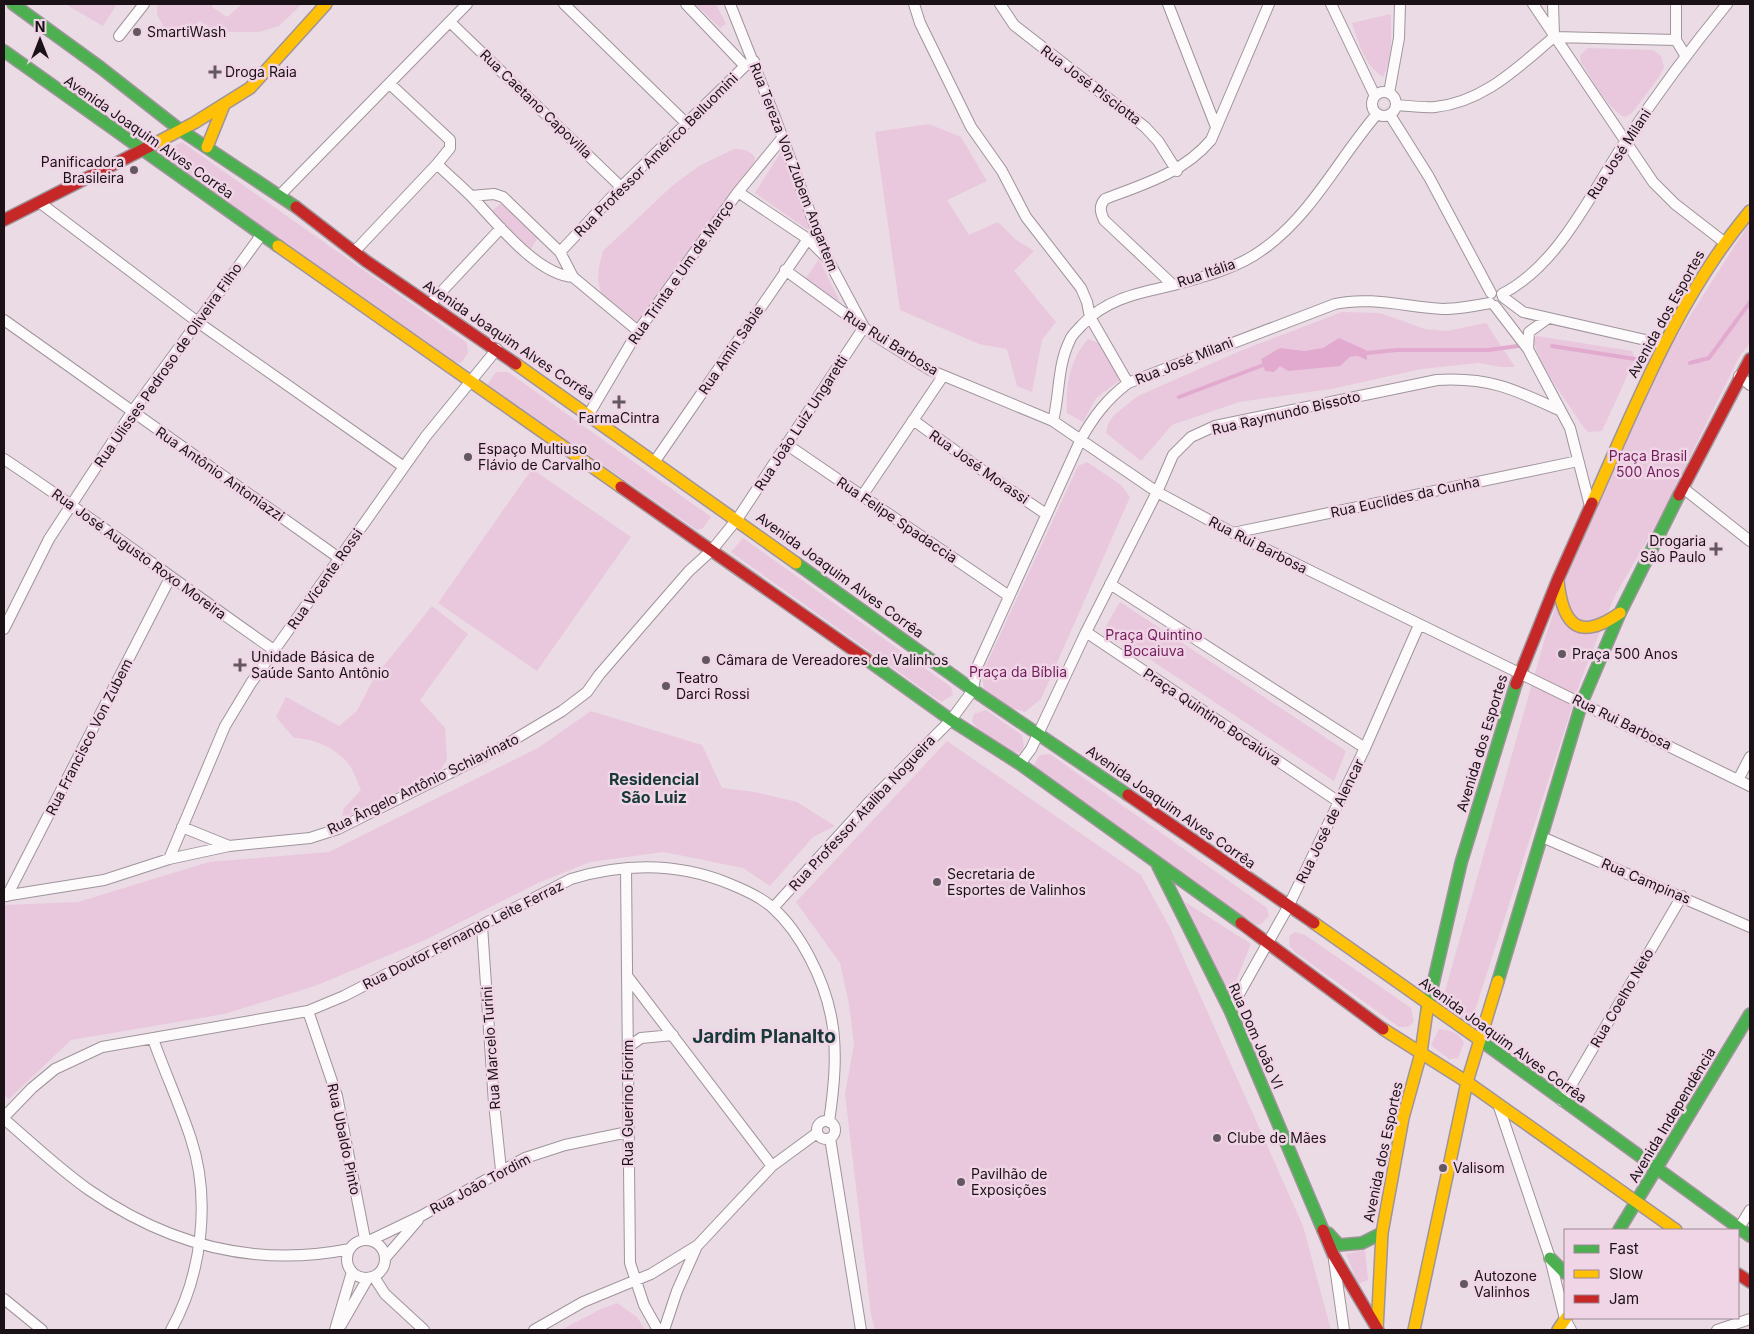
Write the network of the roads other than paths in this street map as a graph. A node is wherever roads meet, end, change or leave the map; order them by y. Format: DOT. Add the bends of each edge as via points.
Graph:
graph roads {
  1 [pos="13,4"];
  2 [pos="144,4"];
  3 [pos="326,4"];
  4 [pos="467,4"];
  5 [pos="564,4"];
  6 [pos="686,4"];
  7 [pos="730,4"];
  8 [pos="914,4"];
  9 [pos="1000,4"];
  10 [pos="1168,4"];
  11 [pos="1269,4"];
  12 [pos="1331,4"];
  13 [pos="1400,4"];
  14 [pos="1533,4"];
  15 [pos="1553,4"];
  16 [pos="1676,4"];
  17 [pos="1727,4"];
  18 [pos="450,22"];
  19 [pos="119,36"];
  20 [pos="1554,37"];
  21 [pos="1676,40"];
  22 [pos="4,51"];
  23 [pos="1685,55"];
  24 [pos="749,63"];
  25 [pos="390,84"];
  26 [pos="1390,93"];
  27 [pos="1375,96"];
  28 [pos="224,105"];
  29 [pos="1396,106"];
  30 [pos="1378,114"];
  31 [pos="1390,115"];
  32 [pos="686,123"];
  33 [pos="1216,127"];
  34 [pos="179,130"];
  35 [pos="783,137"];
  36 [pos="1625,142"];
  37 [pos="207,147"];
  38 [pos="141,151"];
  39 [pos="436,164"];
  40 [pos="1177,170"];
  41 [pos="621,187"];
  42 [pos="738,192"];
  43 [pos="280,195"];
  44 [pos="471,196"];
  45 [pos="39,202"];
  46 [pos="1750,211"];
  47 [pos="4,220"];
  48 [pos="501,228"];
  49 [pos="262,234"];
  50 [pos="808,240"];
  51 [pos="1724,242"];
  52 [pos="354,252"];
  53 [pos="560,252"];
  54 [pos="826,256"];
  55 [pos="785,270"];
  56 [pos="573,277"];
  57 [pos="1173,285"];
  58 [pos="1503,295"];
  59 [pos="1492,301"];
  60 [pos="430,304"];
  61 [pos="1090,317"];
  62 [pos="1547,319"];
  63 [pos="4,320"];
  64 [pos="199,322"];
  65 [pos="864,328"];
  66 [pos="638,331"];
  67 [pos="1663,344"];
  68 [pos="497,349"];
  69 [pos="1528,349"];
  70 [pos="1750,359"];
  71 [pos="943,376"];
  72 [pos="1739,376"];
  73 [pos="470,382"];
  74 [pos="1128,383"];
  75 [pos="1750,385"];
  76 [pos="1559,410"];
  77 [pos="132,412"];
  78 [pos="590,414"];
  79 [pos="913,420"];
  80 [pos="1053,421"];
  81 [pos="1081,439"];
  82 [pos="786,444"];
  83 [pos="4,459"];
  84 [pos="655,461"];
  85 [pos="1578,461"];
  86 [pos="404,467"];
  87 [pos="1683,488"];
  88 [pos="1157,492"];
  89 [pos="862,496"];
  90 [pos="72,504"];
  91 [pos="1590,506"];
  92 [pos="1046,514"];
  93 [pos="738,518"];
  94 [pos="1233,533"];
  95 [pos="1750,541"];
  96 [pos="712,550"];
  97 [pos="339,558"];
  98 [pos="170,578"];
  99 [pos="1558,579"];
  100 [pos="1110,584"];
  101 [pos="1009,596"];
  102 [pos="1620,613"];
  103 [pos="1419,626"];
  104 [pos="4,628"];
  105 [pos="1086,632"];
  106 [pos="274,650"];
  107 [pos="1519,673"];
  108 [pos="973,690"];
  109 [pos="1582,702"];
  110 [pos="951,720"];
  111 [pos="1038,732"];
  112 [pos="1365,748"];
  113 [pos="1750,757"];
  114 [pos="1020,764"];
  115 [pos="1738,780"];
  116 [pos="1750,786"];
  117 [pos="1339,802"];
  118 [pos="182,827"];
  119 [pos="1542,837"];
  120 [pos="229,846"];
  121 [pos="169,859"];
  122 [pos="1156,863"];
  123 [pos="626,869"];
  124 [pos="6,896"];
  125 [pos="1682,896"];
  126 [pos="1288,907"];
  127 [pos="773,908"];
  128 [pos="482,926"];
  129 [pos="1750,927"];
  130 [pos="1267,942"];
  131 [pos="628,976"];
  132 [pos="1428,1002"];
  133 [pos="1230,1010"];
  134 [pos="308,1011"];
  135 [pos="1750,1014"];
  136 [pos="673,1036"];
  137 [pos="153,1039"];
  138 [pos="1481,1041"];
  139 [pos="628,1047"];
  140 [pos="1421,1053"];
  141 [pos="1467,1082"];
  142 [pos="1562,1101"];
  143 [pos="1498,1104"];
  144 [pos="4,1118"];
  145 [pos="829,1122"];
  146 [pos="628,1132"];
  147 [pos="817,1133"];
  148 [pos="830,1138"];
  149 [pos="772,1166"];
  150 [pos="502,1170"];
  151 [pos="1656,1170"];
  152 [pos="1636,1202"];
  153 [pos="1750,1210"];
  154 [pos="421,1216"];
  155 [pos="1320,1225"];
  156 [pos="1739,1228"];
  157 [pos="1620,1229"];
  158 [pos="1675,1229"];
  159 [pos="1382,1233"];
  160 [pos="1750,1236"];
  161 [pos="368,1240"];
  162 [pos="199,1245"];
  163 [pos="698,1245"];
  164 [pos="350,1249"];
  165 [pos="1333,1254"];
  166 [pos="386,1257"];
  167 [pos="1550,1258"];
  168 [pos="352,1272"];
  169 [pos="1564,1272"];
  170 [pos="1739,1275"];
  171 [pos="371,1278"];
  172 [pos="635,1282"];
  173 [pos="1750,1282"];
  174 [pos="4,1298"];
  175 [pos="1564,1314"];
  176 [pos="1564,1319"];
  177 [pos="1750,1319"];
  178 [pos="42,1330"];
  179 [pos="171,1330"];
  180 [pos="337,1330"];
  181 [pos="424,1330"];
  182 [pos="534,1330"];
  183 [pos="658,1330"];
  184 [pos="664,1330"];
  185 [pos="861,1330"];
  186 [pos="1344,1330"];
  187 [pos="1378,1330"];
  188 [pos="1414,1330"];
  189 [pos="1558,1330"];
  190 [pos="1717,1330"];
  1 -- 34 [label="main road, Avenida Joaquim Alves Corrêa"];
  2 -- 19 [label="street"];
  3 -- 28 [label="main road" via="250,88"];
  4 -- 18 [label="street"];
  5 -- 32 [label="street"];
  6 -- 24 [label="street"];
  7 -- 24 [label="street, Rua Tereza Von Zubem Angartem"];
  8 -- 61 [label="street" via="920,23 971,127 1002,171 1026,217 1081,288"];
  9 -- 40 [label="street, Rua José Pisciotta" via="1014,25 1145,127"];
  10 -- 33 [label="street"];
  11 -- 33 [label="street"];
  12 -- 27 [label="street"];
  13 -- 26 [label="street" via="1399,38"];
  14 -- 20 [label="street"];
  15 -- 20 [label="street"];
  16 -- 21 [label="street"];
  17 -- 23 [label="street, Rua José Milani"];
  18 -- 25 [label="street"];
  18 -- 41 [label="street, Rua Caetano Capovilla"];
  20 -- 21 [label="street"];
  20 -- 29 [label="street" via="1488,91 1460,103 1434,108"];
  20 -- 36 [label="street"];
  21 -- 23 [label="street"];
  22 -- 38 [label="main road, Avenida Joaquim Alves Corrêa"];
  23 -- 36 [label="street, Rua José Milani"];
  24 -- 32 [label="street, Rua Professor Américo Belluomini"];
  24 -- 35 [label="street, Rua Tereza Von Zubem Angartem"];
  25 -- 39 [label="street" via="450,140 450,148"];
  25 -- 43 [label="street"];
  26 -- 27 [label="street" via="1382,92"];
  26 -- 29 [label="street"];
  27 -- 30 [label="street" via="1372,103"];
  28 -- 34 [label="main road"];
  28 -- 37 [label="main road"];
  29 -- 31 [label="street"];
  30 -- 31 [label="street"];
  30 -- 57 [label="street, Rua Itália" via="1284,233 1261,251 1228,268"];
  31 -- 59 [label="street" via="1429,177"];
  32 -- 41 [label="street, Rua Professor Américo Belluomini"];
  33 -- 40 [label="street" via="1201,152"];
  34 -- 37 [label="main road, Avenida Joaquim Alves Corrêa"];
  34 -- 38 [label="main road"];
  35 -- 42 [label="street, Rua Trinta e Um de Março"];
  35 -- 54 [label="street, Rua Tereza Von Zubem Angartem"];
  36 -- 51 [label="street" via="1653,182 1675,204"];
  36 -- 58 [label="street, Rua José Milani" via="1570,229 1536,271"];
  37 -- 43 [label="main road, Avenida Joaquim Alves Corrêa"];
  38 -- 45 [label="main road"];
  38 -- 49 [label="main road, Avenida Joaquim Alves Corrêa"];
  39 -- 44 [label="street"];
  39 -- 52 [label="street"];
  40 -- 57 [label="street" via="1105,199 1101,204 1104,220"];
  41 -- 53 [label="street, Rua Professor Américo Belluomini"];
  42 -- 50 [label="street"];
  42 -- 66 [label="street, Rua Trinta e Um de Março"];
  43 -- 52 [label="main road, Avenida Joaquim Alves Corrêa"];
  44 -- 48 [label="street"];
  44 -- 53 [label="street" via="494,194 503,197"];
  45 -- 47 [label="main road"];
  45 -- 64 [label="street"];
  46 -- 51 [label="main road, Avenida dos Esportes"];
  48 -- 56 [label="street" via="546,268 556,274"];
  48 -- 60 [label="street"];
  49 -- 64 [label="street, Rua Ulisses Pedroso de Oliveira Filho"];
  49 -- 73 [label="main road, Avenida Joaquim Alves Corrêa"];
  50 -- 54 [label="street"];
  50 -- 55 [label="street, Rua Amin Sabie"];
  51 -- 67 [label="main road, Avenida dos Esportes"];
  52 -- 60 [label="main road, Avenida Joaquim Alves Corrêa"];
  53 -- 56 [label="street"];
  54 -- 65 [label="street, Rua Tereza Von Zubem Angartem"];
  55 -- 65 [label="street, Rua Rui Barbosa"];
  55 -- 84 [label="street, Rua Amin Sabie"];
  56 -- 66 [label="street"];
  57 -- 61 [label="street, Rua Itália" via="1125,297"];
  58 -- 59 [label="street, Rua José Milani" via="1498,291"];
  58 -- 62 [label="street" via="1523,312"];
  59 -- 69 [label="street"];
  59 -- 74 [label="street, Rua José Milani" via="1443,309 1350,300"];
  60 -- 68 [label="main road, Avenida Joaquim Alves Corrêa"];
  61 -- 74 [label="street"];
  61 -- 80 [label="street, Rua Itália" via="1070,338 1059,370"];
  62 -- 67 [label="street"];
  62 -- 69 [label="street" via="1529,332"];
  63 -- 77 [label="street, Rua Antônio Antoniazzi"];
  64 -- 77 [label="street, Rua Ulisses Pedroso de Oliveira Filho"];
  64 -- 86 [label="street"];
  65 -- 71 [label="street, Rua Rui Barbosa"];
  65 -- 82 [label="street, Rua João Luiz Ungaretti"];
  66 -- 78 [label="street, Rua Trinta e Um de Março"];
  67 -- 91 [label="main road, Avenida dos Esportes"];
  68 -- 73 [label="street, Rua Vicente Rossi"];
  68 -- 78 [label="main road, Avenida Joaquim Alves Corrêa"];
  69 -- 76 [label="street"];
  70 -- 72 [label="main road"];
  71 -- 79 [label="street"];
  71 -- 80 [label="street, Rua Rui Barbosa"];
  72 -- 75 [label="street"];
  72 -- 87 [label="main road"];
  73 -- 86 [label="street, Rua Vicente Rossi"];
  73 -- 96 [label="main road, Avenida Joaquim Alves Corrêa"];
  74 -- 81 [label="street, Rua José Milani" via="1110,396"];
  76 -- 85 [label="street" via="1570,428"];
  76 -- 88 [label="street, Rua Raymundo Bissoto" via="1495,383 1466,378 1438,380 1215,426 1191,437 1173,455"];
  77 -- 90 [label="street, Rua Ulisses Pedroso de Oliveira Filho"];
  77 -- 97 [label="street, Rua Antônio Antoniazzi"];
  78 -- 84 [label="main road, Avenida Joaquim Alves Corrêa"];
  79 -- 89 [label="street"];
  79 -- 92 [label="street, Rua José Morassi"];
  80 -- 81 [label="street, Rua Rui Barbosa"];
  81 -- 88 [label="street, Rua Rui Barbosa"];
  81 -- 92 [label="street, Rua José Milani"];
  82 -- 89 [label="street, Rua Felipe Spadaccia"];
  82 -- 93 [label="street, Rua João Luiz Ungaretti"];
  83 -- 90 [label="street, Rua José Augusto Roxo Moreira"];
  84 -- 93 [label="main road, Avenida Joaquim Alves Corrêa"];
  85 -- 91 [label="street"];
  85 -- 94 [label="street, Rua Euclides da Cunha"];
  86 -- 97 [label="street, Rua Vicente Rossi"];
  87 -- 95 [label="street"];
  87 -- 102 [label="main road"];
  88 -- 94 [label="street, Rua Rui Barbosa"];
  88 -- 100 [label="street, Rua Raymundo Bissoto"];
  89 -- 101 [label="street, Rua Felipe Spadaccia"];
  90 -- 98 [label="street, Rua José Augusto Roxo Moreira"];
  90 -- 104 [label="street, Rua Ulisses Pedroso de Oliveira Filho" via="37,560"];
  91 -- 99 [label="main road, Avenida dos Esportes"];
  92 -- 101 [label="street, Rua José Milani"];
  93 -- 96 [label="street, Rua João Luiz Ungaretti"];
  93 -- 108 [label="main road, Avenida Joaquim Alves Corrêa"];
  94 -- 103 [label="street, Rua Rui Barbosa"];
  96 -- 110 [label="main road, Avenida Joaquim Alves Corrêa"];
  96 -- 120 [label="street, Rua Ângelo Antônio Schiavinato" via="667,596 587,692 536,728 327,833 310,838"];
  97 -- 106 [label="street, Rua Vicente Rossi"];
  98 -- 106 [label="street, Rua José Augusto Roxo Moreira"];
  98 -- 124 [label="street, Rua Francisco Von Zubem"];
  99 -- 102 [label="main road" via="1560,603 1566,616 1576,625 1600,626"];
  99 -- 107 [label="main road, Avenida dos Esportes"];
  100 -- 105 [label="street, Rua Raymundo Bissoto"];
  100 -- 112 [label="street"];
  101 -- 108 [label="street, Rua José Milani" via="977,667"];
  102 -- 109 [label="main road"];
  103 -- 107 [label="street, Rua Rui Barbosa"];
  103 -- 112 [label="street, Rua José de Alencar"];
  105 -- 111 [label="street, Rua Raymundo Bissoto"];
  105 -- 117 [label="street, Praça Quintino Bocaiúva"];
  106 -- 118 [label="street, Rua Vicente Rossi" via="225,726"];
  107 -- 109 [label="street, Rua Rui Barbosa"];
  107 -- 132 [label="main road, Avenida dos Esportes" via="1461,863"];
  108 -- 110 [label="street, Rua Professor Ataliba Nogueira"];
  108 -- 111 [label="main road, Avenida Joaquim Alves Corrêa"];
  109 -- 115 [label="street, Rua Rui Barbosa"];
  109 -- 119 [label="main road"];
  110 -- 114 [label="main road, Avenida Joaquim Alves Corrêa"];
  110 -- 127 [label="street, Rua Professor Ataliba Nogueira" via="870,801"];
  111 -- 114 [label="street, Rua Raymundo Bissoto"];
  111 -- 126 [label="main road, Avenida Joaquim Alves Corrêa"];
  112 -- 117 [label="street, Rua José de Alencar"];
  113 -- 115 [label="street"];
  114 -- 122 [label="main road, Avenida Joaquim Alves Corrêa"];
  115 -- 116 [label="street, Rua Rui Barbosa"];
  117 -- 126 [label="street, Rua José de Alencar"];
  118 -- 120 [label="street"];
  118 -- 121 [label="street, Rua Vicente Rossi"];
  119 -- 125 [label="street, Rua Campinas"];
  119 -- 138 [label="main road"];
  120 -- 121 [label="street, Rua Ângelo Antônio Schiavinato"];
  121 -- 124 [label="street, Rua Ângelo Antônio Schiavinato" via="104,880"];
  122 -- 130 [label="main road, Avenida Joaquim Alves Corrêa"];
  122 -- 133 [label="main road, Rua Dom João VI"];
  123 -- 127 [label="street, Rua Doutor Fernando Leite Ferraz" via="650,866 703,873 746,890"];
  123 -- 128 [label="street, Rua Doutor Fernando Leite Ferraz" via="571,879"];
  123 -- 131 [label="street, Rua Guerino Fiorim"];
  125 -- 129 [label="street, Rua Campinas"];
  125 -- 142 [label="street, Rua Coelho Neto"];
  126 -- 130 [label="street, Rua José de Alencar"];
  126 -- 132 [label="main road, Avenida Joaquim Alves Corrêa"];
  127 -- 145 [label="street, Rua Doutor Fernando Leite Ferraz" via="797,936 812,962 832,1017 834,1073"];
  128 -- 134 [label="street, Rua Doutor Fernando Leite Ferraz"];
  128 -- 150 [label="street, Rua Marcelo Turini"];
  130 -- 133 [label="street, Rua José de Alencar"];
  130 -- 140 [label="main road, Avenida Joaquim Alves Corrêa" via="1379,1026"];
  131 -- 136 [label="street"];
  131 -- 139 [label="street, Rua Guerino Fiorim"];
  132 -- 138 [label="main road, Avenida Joaquim Alves Corrêa"];
  132 -- 140 [label="main road, Avenida dos Esportes"];
  133 -- 155 [label="main road, Rua Dom João VI"];
  134 -- 137 [label="street, Rua Doutor Fernando Leite Ferraz"];
  134 -- 161 [label="street, Rua Ubaldo Pinto" via="337,1096"];
  135 -- 151 [label="main road, Avenida Independência"];
  136 -- 139 [label="street" via="641,1038"];
  136 -- 149 [label="street"];
  137 -- 144 [label="street, Rua Doutor Fernando Leite Ferraz" via="102,1048 72,1060 32,1088"];
  137 -- 162 [label="street" via="198,1165 202,1190"];
  138 -- 141 [label="main road"];
  138 -- 142 [label="main road, Avenida Joaquim Alves Corrêa"];
  139 -- 146 [label="street, Rua Guerino Fiorim"];
  140 -- 141 [label="main road, Avenida Joaquim Alves Corrêa"];
  140 -- 159 [label="main road, Avenida dos Esportes" via="1403,1118"];
  141 -- 143 [label="main road, Avenida Joaquim Alves Corrêa"];
  141 -- 188 [label="main road"];
  142 -- 151 [label="main road, Avenida Joaquim Alves Corrêa"];
  143 -- 152 [label="main road, Avenida Joaquim Alves Corrêa"];
  143 -- 167 [label="street"];
  144 -- 162 [label="street" via="87,1189 122,1212"];
  145 -- 147 [label="street" via="823,1121 818,1125"];
  145 -- 148 [label="street" via="834,1129"];
  146 -- 150 [label="street, Rua João Tordim" via="525,1158"];
  146 -- 172 [label="street, Rua Guerino Fiorim" via="630,1263"];
  147 -- 148 [label="street" via="821,1138"];
  147 -- 149 [label="street"];
  148 -- 185 [label="street"];
  149 -- 163 [label="street"];
  150 -- 154 [label="street, Rua João Tordim"];
  151 -- 152 [label="main road, Avenida Independência"];
  151 -- 156 [label="main road, Avenida Joaquim Alves Corrêa"];
  152 -- 157 [label="main road, Avenida Independência"];
  152 -- 158 [label="main road, Avenida Joaquim Alves Corrêa"];
  153 -- 156 [label="street"];
  154 -- 161 [label="street, Rua João Tordim"];
  154 -- 166 [label="street, Rua João Tordim"];
  155 -- 159 [label="main road, Rua Dom João VI" via="1339,1245 1362,1243"];
  155 -- 165 [label="main road, Rua Dom João VI"];
  156 -- 160 [label="main road, Avenida Joaquim Alves Corrêa"];
  159 -- 187 [label="main road, Avenida dos Esportes"];
  161 -- 164 [label="street" via="354,1243"];
  161 -- 166 [label="street" via="381,1246"];
  162 -- 164 [label="street" via="228,1251 280,1254 326,1254"];
  162 -- 179 [label="street" via="184,1305"];
  163 -- 172 [label="street"];
  163 -- 184 [label="street"];
  164 -- 168 [label="street" via="347,1261"];
  165 -- 186 [label="street"];
  165 -- 187 [label="main road, Rua Dom João VI"];
  166 -- 171 [label="street" via="383,1269"];
  167 -- 169 [label="main road"];
  167 -- 175 [label="street"];
  168 -- 171 [label="street" via="356,1276"];
  168 -- 180 [label="street"];
  170 -- 173 [label="main road"];
  171 -- 180 [label="street"];
  171 -- 181 [label="street"];
  172 -- 182 [label="street" via="584,1302"];
  172 -- 183 [label="street, Rua Guerino Fiorim"];
  174 -- 178 [label="street"];
  176 -- 189 [label="main road"];
  177 -- 190 [label="street"];
}
